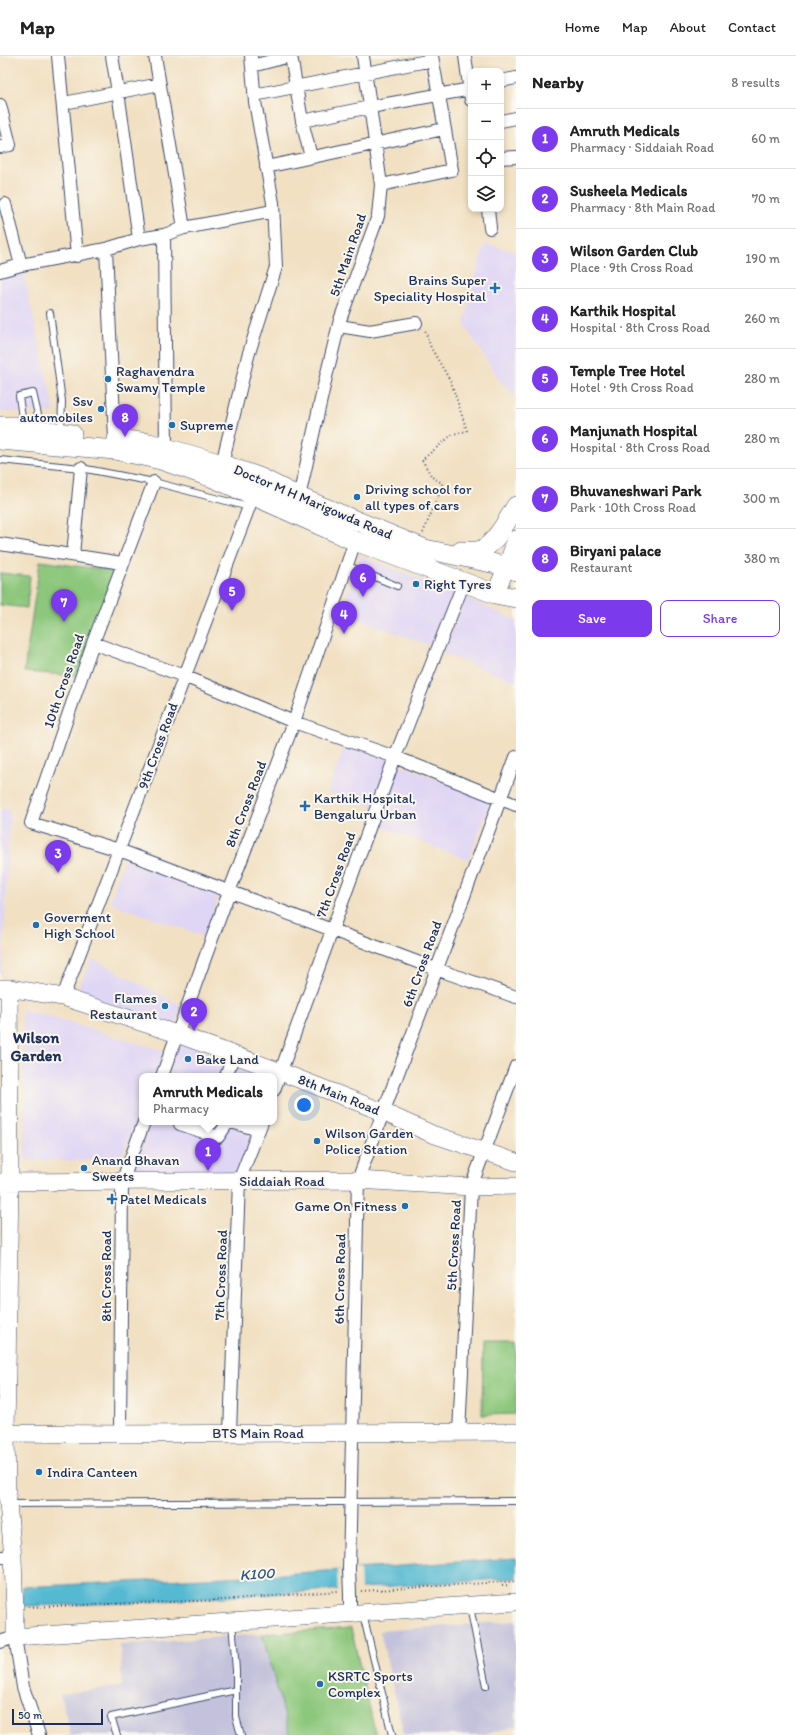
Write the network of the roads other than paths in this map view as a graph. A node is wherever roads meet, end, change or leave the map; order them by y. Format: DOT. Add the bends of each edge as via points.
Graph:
graph roads {
  1 [pos="58,56"];
  2 [pos="112,56"];
  3 [pos="155,56"];
  4 [pos="290,56"];
  5 [pos="363,56"];
  6 [pos="464,56"];
  7 [pos="432,58"];
  8 [pos="251,61"];
  9 [pos="366,73"];
  10 [pos="516,78"];
  11 [pos="468,81"];
  12 [pos="504,81"];
  13 [pos="160,84"];
  14 [pos="296,87"];
  15 [pos="118,92"];
  16 [pos="468,93"];
  17 [pos="438,94"];
  18 [pos="254,96"];
  19 [pos="64,103"];
  20 [pos="0,105"];
  21 [pos="370,107"];
  22 [pos="516,118"];
  23 [pos="504,120"];
  24 [pos="302,121"];
  25 [pos="444,129"];
  26 [pos="376,143"];
  27 [pos="0,147"];
  28 [pos="311,157"];
  29 [pos="516,157"];
  30 [pos="504,158"];
  31 [pos="266,167"];
  32 [pos="381,184"];
  33 [pos="5,204"];
  34 [pos="273,211"];
  35 [pos="488,212"];
  36 [pos="184,228"];
  37 [pos="490,228"];
  38 [pos="164,235"];
  39 [pos="139,239"];
  40 [pos="106,249"];
  41 [pos="77,256"];
  42 [pos="21,265"];
  43 [pos="0,272"];
  44 [pos="50,313"];
  45 [pos="339,326"];
  46 [pos="420,326"];
  47 [pos="0,426"];
  48 [pos="33,428"];
  49 [pos="61,433"];
  50 [pos="115,439"];
  51 [pos="0,440"];
  52 [pos="166,448"];
  53 [pos="0,460"];
  54 [pos="222,464"];
  55 [pos="81,468"];
  56 [pos="154,482"];
  57 [pos="299,497"];
  58 [pos="250,501"];
  59 [pos="516,506"];
  60 [pos="516,539"];
  61 [pos="355,541"];
  62 [pos="0,544"];
  63 [pos="421,548"];
  64 [pos="73,555"];
  65 [pos="122,563"];
  66 [pos="348,566"];
  67 [pos="512,569"];
  68 [pos="464,582"];
  69 [pos="397,586"];
  70 [pos="510,594"];
  71 [pos="93,643"];
  72 [pos="184,676"];
  73 [pos="294,722"];
  74 [pos="395,757"];
  75 [pos="516,757"];
  76 [pos="500,798"];
  77 [pos="516,805"];
  78 [pos="119,850"];
  79 [pos="229,892"];
  80 [pos="332,930"];
  81 [pos="436,969"];
  82 [pos="5,988"];
  83 [pos="63,997"];
  84 [pos="516,997"];
  85 [pos="177,1034"];
  86 [pos="234,1054"];
  87 [pos="516,1066"];
  88 [pos="281,1072"];
  89 [pos="163,1073"];
  90 [pos="227,1073"];
  91 [pos="277,1082"];
  92 [pos="383,1112"];
  93 [pos="143,1125"];
  94 [pos="183,1125"];
  95 [pos="226,1125"];
  96 [pos="260,1126"];
  97 [pos="484,1152"];
  98 [pos="516,1162"];
  99 [pos="358,1180"];
  100 [pos="239,1181"];
  101 [pos="5,1182"];
  102 [pos="122,1182"];
  103 [pos="516,1186"];
  104 [pos="471,1188"];
  105 [pos="516,1432"];
  106 [pos="3,1433"];
  107 [pos="230,1433"];
  108 [pos="120,1434"];
  109 [pos="351,1434"];
  110 [pos="460,1434"];
  111 [pos="5,1497"];
  112 [pos="516,1501"];
  113 [pos="350,1502"];
  114 [pos="7,1557"];
  115 [pos="516,1602"];
  116 [pos="470,1605"];
  117 [pos="356,1614"];
  118 [pos="232,1622"];
  119 [pos="8,1640"];
  120 [pos="486,1686"];
  121 [pos="236,1690"];
  122 [pos="390,1734"];
  123 [pos="39,1735"];
  124 [pos="117,1735"];
  125 [pos="241,1735"];
  1 -- 19 [label="street"];
  2 -- 15 [label="street"];
  3 -- 13 [label="street"];
  4 -- 8 [label="street"];
  4 -- 14 [label="street"];
  5 -- 9 [label="street, 5th Main Road"];
  6 -- 11 [label="street"];
  7 -- 9 [label="street"];
  7 -- 17 [label="street"];
  8 -- 18 [label="street"];
  9 -- 14 [label="street"];
  9 -- 21 [label="street, 5th Main Road"];
  10 -- 12 [label="street"];
  13 -- 15 [label="street"];
  13 -- 36 [label="street"];
  14 -- 18 [label="street"];
  14 -- 24 [label="street"];
  15 -- 19 [label="street"];
  15 -- 39 [label="street"];
  16 -- 17 [label="street"];
  17 -- 21 [label="street"];
  17 -- 25 [label="street"];
  18 -- 31 [label="street"];
  19 -- 41 [label="street"];
  20 -- 27 [label="street" via="10,145"];
  21 -- 24 [label="street"];
  21 -- 26 [label="street, 5th Main Road"];
  22 -- 23 [label="street"];
  24 -- 28 [label="street"];
  25 -- 26 [label="street"];
  25 -- 32 [label="street" via="452,170"];
  26 -- 28 [label="street"];
  26 -- 32 [label="street, 5th Main Road"];
  28 -- 31 [label="street"];
  29 -- 30 [label="street"];
  31 -- 34 [label="street"];
  32 -- 45 [label="street, 5th Main Road" via="378,216"];
  33 -- 42 [label="street"];
  34 -- 36 [label="street"];
  34 -- 54 [label="street" via="276,266 248,356"];
  35 -- 37 [label="street"];
  36 -- 38 [label="street"];
  38 -- 39 [label="street"];
  38 -- 52 [label="street"];
  39 -- 40 [label="street"];
  40 -- 41 [label="street"];
  40 -- 50 [label="street"];
  41 -- 42 [label="street"];
  42 -- 43 [label="street"];
  44 -- 49 [label="lane" via="62,401"];
  45 -- 46 [label="street" via="370,331"];
  45 -- 57 [label="street, 5th Main Road"];
  47 -- 48 [label="main road, Doctor M H Marigowda Road"];
  48 -- 48 [label="lane" via="33,393 18,396"];
  48 -- 49 [label="main road, Doctor M H Marigowda Road"];
  49 -- 50 [label="main road, Doctor M H Marigowda Road"];
  50 -- 52 [label="main road, Doctor M H Marigowda Road"];
  51 -- 58 [label="main road, Doctor M H Marigowda Road" via="83,446 150,458 216,479"];
  52 -- 54 [label="main road, Doctor M H Marigowda Road"];
  53 -- 55 [label="lane"];
  54 -- 57 [label="main road, Doctor M H Marigowda Road" via="261,478"];
  55 -- 56 [label="lane"];
  55 -- 64 [label="street"];
  56 -- 58 [label="lane"];
  56 -- 65 [label="street, 10th Cross Road"];
  57 -- 63 [label="main road, Doctor M H Marigowda Road"];
  58 -- 61 [label="main road, Doctor M H Marigowda Road"];
  58 -- 72 [label="street, 9th Cross Road"];
  59 -- 63 [label="main road" via="485,548 477,551"];
  60 -- 67 [label="street"];
  61 -- 66 [label="street, 8th Cross Road"];
  61 -- 68 [label="main road, Doctor M H Marigowda Road"];
  62 -- 64 [label="street"];
  63 -- 67 [label="main road, Doctor M H Marigowda Road"];
  64 -- 65 [label="street"];
  65 -- 71 [label="street, 10th Cross Road"];
  66 -- 69 [label="lane"];
  66 -- 73 [label="street, 8th Cross Road"];
  67 -- 70 [label="street"];
  68 -- 70 [label="main road, Doctor M H Marigowda Road"];
  68 -- 74 [label="street, 7th Cross Road"];
  71 -- 72 [label="street"];
  71 -- 78 [label="street, 10th Cross Road" via="31,823"];
  72 -- 73 [label="street"];
  72 -- 78 [label="street, 9th Cross Road"];
  73 -- 74 [label="street"];
  73 -- 79 [label="street, 8th Cross Road"];
  74 -- 76 [label="street"];
  74 -- 80 [label="street, 7th Cross Road"];
  75 -- 76 [label="street, 6th Cross Road"];
  76 -- 77 [label="street"];
  76 -- 81 [label="street, 6th Cross Road"];
  78 -- 79 [label="street"];
  78 -- 83 [label="street, 9th Cross Road"];
  79 -- 80 [label="street"];
  79 -- 85 [label="street, 8th Cross Road"];
  80 -- 81 [label="street"];
  80 -- 88 [label="street, 7th Cross Road"];
  81 -- 84 [label="street"];
  81 -- 92 [label="street, 6th Cross Road"];
  82 -- 83 [label="street, 8th Main Road"];
  82 -- 101 [label="street"];
  83 -- 85 [label="street, 8th Main Road"];
  85 -- 86 [label="street, 8th Main Road"];
  85 -- 89 [label="street, 8th Cross Road"];
  86 -- 88 [label="street, 8th Main Road"];
  86 -- 90 [label="street"];
  87 -- 97 [label="street, 5th Cross Road"];
  88 -- 91 [label="street, 7th Cross Road"];
  88 -- 92 [label="street, 8th Main Road"];
  92 -- 97 [label="street, 8th Main Road" via="432,1134"];
  92 -- 99 [label="street, 6th Cross Road"];
  93 -- 102 [label="street, 8th Cross Road"];
  94 -- 95 [label="street" via="218,1138"];
  96 -- 100 [label="street, 7th Cross Road"];
  97 -- 98 [label="street, 8th Main Road"];
  97 -- 104 [label="street, 5th Cross Road"];
  99 -- 100 [label="street, Siddaiah Road"];
  99 -- 104 [label="street, Siddaiah Road"];
  99 -- 109 [label="street, 6th Cross Road"];
  100 -- 102 [label="street, Siddaiah Road"];
  100 -- 107 [label="street, 7th Cross Road"];
  101 -- 102 [label="street, Siddaiah Road"];
  101 -- 106 [label="street"];
  102 -- 108 [label="street, 8th Cross Road"];
  103 -- 104 [label="street, Siddaiah Road"];
  104 -- 110 [label="street, 5th Cross Road"];
  105 -- 110 [label="street, BTS Main Road"];
  106 -- 108 [label="street, BTS Main Road"];
  106 -- 111 [label="street"];
  107 -- 108 [label="street, BTS Main Road"];
  107 -- 109 [label="street, BTS Main Road"];
  109 -- 110 [label="street, BTS Main Road"];
  109 -- 113 [label="street, 6th Cross Road"];
  111 -- 113 [label="lane"];
  111 -- 114 [label="street"];
  112 -- 113 [label="lane"];
  113 -- 117 [label="street, 6th Cross Road, bridge" via="348,1570 350,1594"];
  114 -- 119 [label="street, bridge" via="22,1609"];
  115 -- 116 [label="street"];
  116 -- 117 [label="street"];
  116 -- 120 [label="lane"];
  117 -- 118 [label="street"];
  117 -- 122 [label="lane"];
  118 -- 119 [label="street"];
  118 -- 121 [label="lane"];
  119 -- 123 [label="street"];
  121 -- 124 [label="lane" via="111,1717"];
  121 -- 125 [label="lane" via="236,1718"];
}
